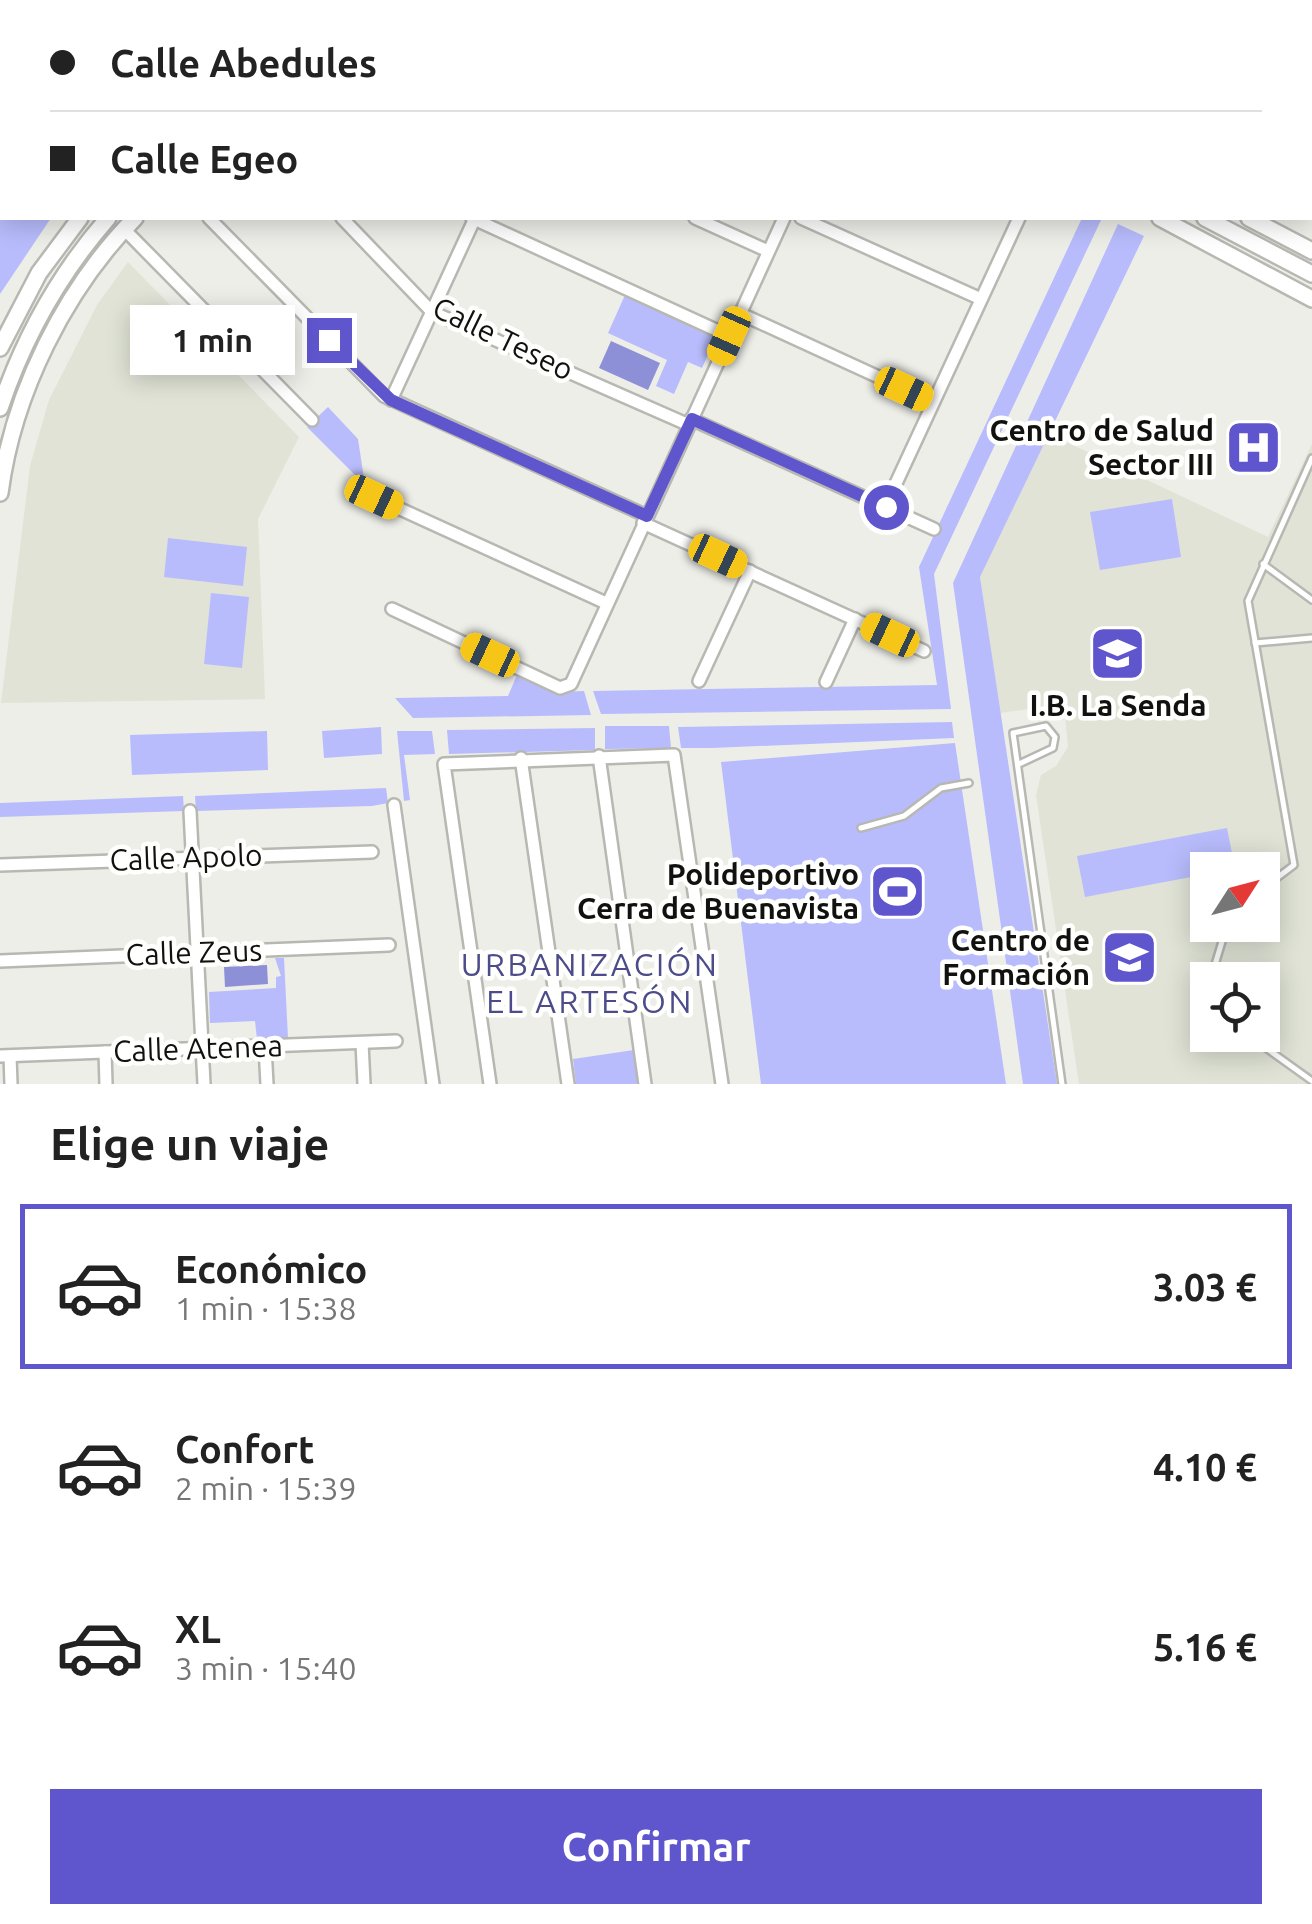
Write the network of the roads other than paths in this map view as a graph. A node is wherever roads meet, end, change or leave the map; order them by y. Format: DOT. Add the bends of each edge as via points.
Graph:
graph roads {
  1 [pos="79,220"];
  2 [pos="107,220"];
  3 [pos="211,220"];
  4 [pos="344,220"];
  5 [pos="473,220"];
  6 [pos="478,220"];
  7 [pos="699,220"];
  8 [pos="783,220"];
  9 [pos="805,220"];
  10 [pos="1018,220"];
  11 [pos="1164,220"];
  12 [pos="1209,220"];
  13 [pos="1253,220"];
  14 [pos="129,223"];
  15 [pos="768,251"];
  16 [pos="1312,251"];
  17 [pos="1312,274"];
  18 [pos="1312,299"];
  19 [pos="981,300"];
  20 [pos="432,312"];
  21 [pos="740,314"];
  22 [pos="729,336"];
  23 [pos="0,348"];
  24 [pos="391,400"];
  25 [pos="933,402"];
  26 [pos="0,408"];
  27 [pos="312,420"];
  28 [pos="690,422"];
  29 [pos="1312,458"];
  30 [pos="0,493"];
  31 [pos="374,497"];
  32 [pos="886,507"];
  33 [pos="645,520"];
  34 [pos="934,529"];
  35 [pos="1263,564"];
  36 [pos="750,571"];
  37 [pos="1312,600"];
  38 [pos="606,603"];
  39 [pos="392,609"];
  40 [pos="855,619"];
  41 [pos="1312,638"];
  42 [pos="1255,643"];
  43 [pos="924,651"];
  44 [pos="699,681"];
  45 [pos="826,682"];
  46 [pos="599,756"];
  47 [pos="521,758"];
  48 [pos="1019,764"];
  49 [pos="969,783"];
  50 [pos="394,805"];
  51 [pos="190,811"];
  52 [pos="861,828"];
  53 [pos="372,852"];
  54 [pos="192,858"];
  55 [pos="0,865"];
  56 [pos="1280,876"];
  57 [pos="389,946"];
  58 [pos="199,953"];
  59 [pos="0,961"];
  60 [pos="396,1040"];
  61 [pos="362,1043"];
  62 [pos="265,1047"];
  63 [pos="202,1048"];
  64 [pos="105,1052"];
  65 [pos="1272,1052"];
  66 [pos="5,1056"];
  67 [pos="1312,1081"];
  68 [pos="10,1084"];
  69 [pos="106,1084"];
  70 [pos="204,1084"];
  71 [pos="267,1084"];
  72 [pos="364,1084"];
  73 [pos="433,1084"];
  74 [pos="490,1084"];
  75 [pos="568,1084"];
  76 [pos="645,1084"];
  77 [pos="722,1084"];
  78 [pos="1062,1084"];
  1 -- 23 [label="main road" via="39,273"];
  2 -- 26 [label="main road" via="44,308"];
  3 -- 24 [label="street"];
  4 -- 20 [label="street, Calle Teseo"];
  5 -- 20 [label="street"];
  6 -- 22 [label="street"];
  7 -- 15 [label="street"];
  8 -- 15 [label="street"];
  9 -- 19 [label="street"];
  10 -- 19 [label="street"];
  11 -- 18 [label="main road"];
  12 -- 17 [label="main road"];
  13 -- 16 [label="main road"];
  14 -- 27 [label="street"];
  14 -- 30 [label="main road" via="71,297 51,338 26,394"];
  15 -- 21 [label="street"];
  19 -- 25 [label="street"];
  20 -- 24 [label="street"];
  20 -- 28 [label="street, Calle Teseo"];
  21 -- 22 [label="street"];
  21 -- 25 [label="street"];
  22 -- 28 [label="street"];
  24 -- 33 [label="street"];
  25 -- 32 [label="street"];
  28 -- 32 [label="street, Calle Teseo"];
  28 -- 33 [label="street"];
  29 -- 35 [label="lane"];
  31 -- 38 [label="street"];
  32 -- 34 [label="street, Calle Teseo"];
  33 -- 36 [label="street"];
  33 -- 38 [label="street"];
  35 -- 37 [label="lane"];
  35 -- 42 [label="lane" via="1248,601"];
  36 -- 40 [label="street"];
  36 -- 44 [label="street"];
  38 -- 39 [label="street" via="570,684 560,688"];
  40 -- 43 [label="street"];
  40 -- 45 [label="street"];
  41 -- 42 [label="lane"];
  42 -- 56 [label="lane" via="1294,865"];
  46 -- 47 [label="street"];
  46 -- 76 [label="street"];
  46 -- 77 [label="street" via="674,755"];
  47 -- 74 [label="street" via="444,764"];
  47 -- 75 [label="street"];
  48 -- 48 [label="lane" via="1053,748 1046,726 1013,732"];
  48 -- 78 [label="lane"];
  49 -- 52 [label="lane" via="941,788 904,816"];
  50 -- 73 [label="street"];
  51 -- 54 [label="street"];
  53 -- 54 [label="street, Calle Apolo"];
  54 -- 55 [label="street, Calle Apolo"];
  54 -- 58 [label="street"];
  57 -- 58 [label="street, Calle Zeus"];
  58 -- 59 [label="street, Calle Zeus"];
  58 -- 63 [label="street"];
  60 -- 61 [label="street, Calle Atenea"];
  61 -- 62 [label="street, Calle Atenea"];
  61 -- 72 [label="street"];
  62 -- 63 [label="street, Calle Atenea"];
  62 -- 71 [label="street"];
  63 -- 64 [label="street, Calle Atenea"];
  63 -- 70 [label="street"];
  64 -- 66 [label="street, Calle Atenea"];
  64 -- 69 [label="street"];
  65 -- 67 [label="lane"];
  66 -- 68 [label="street"];
}
